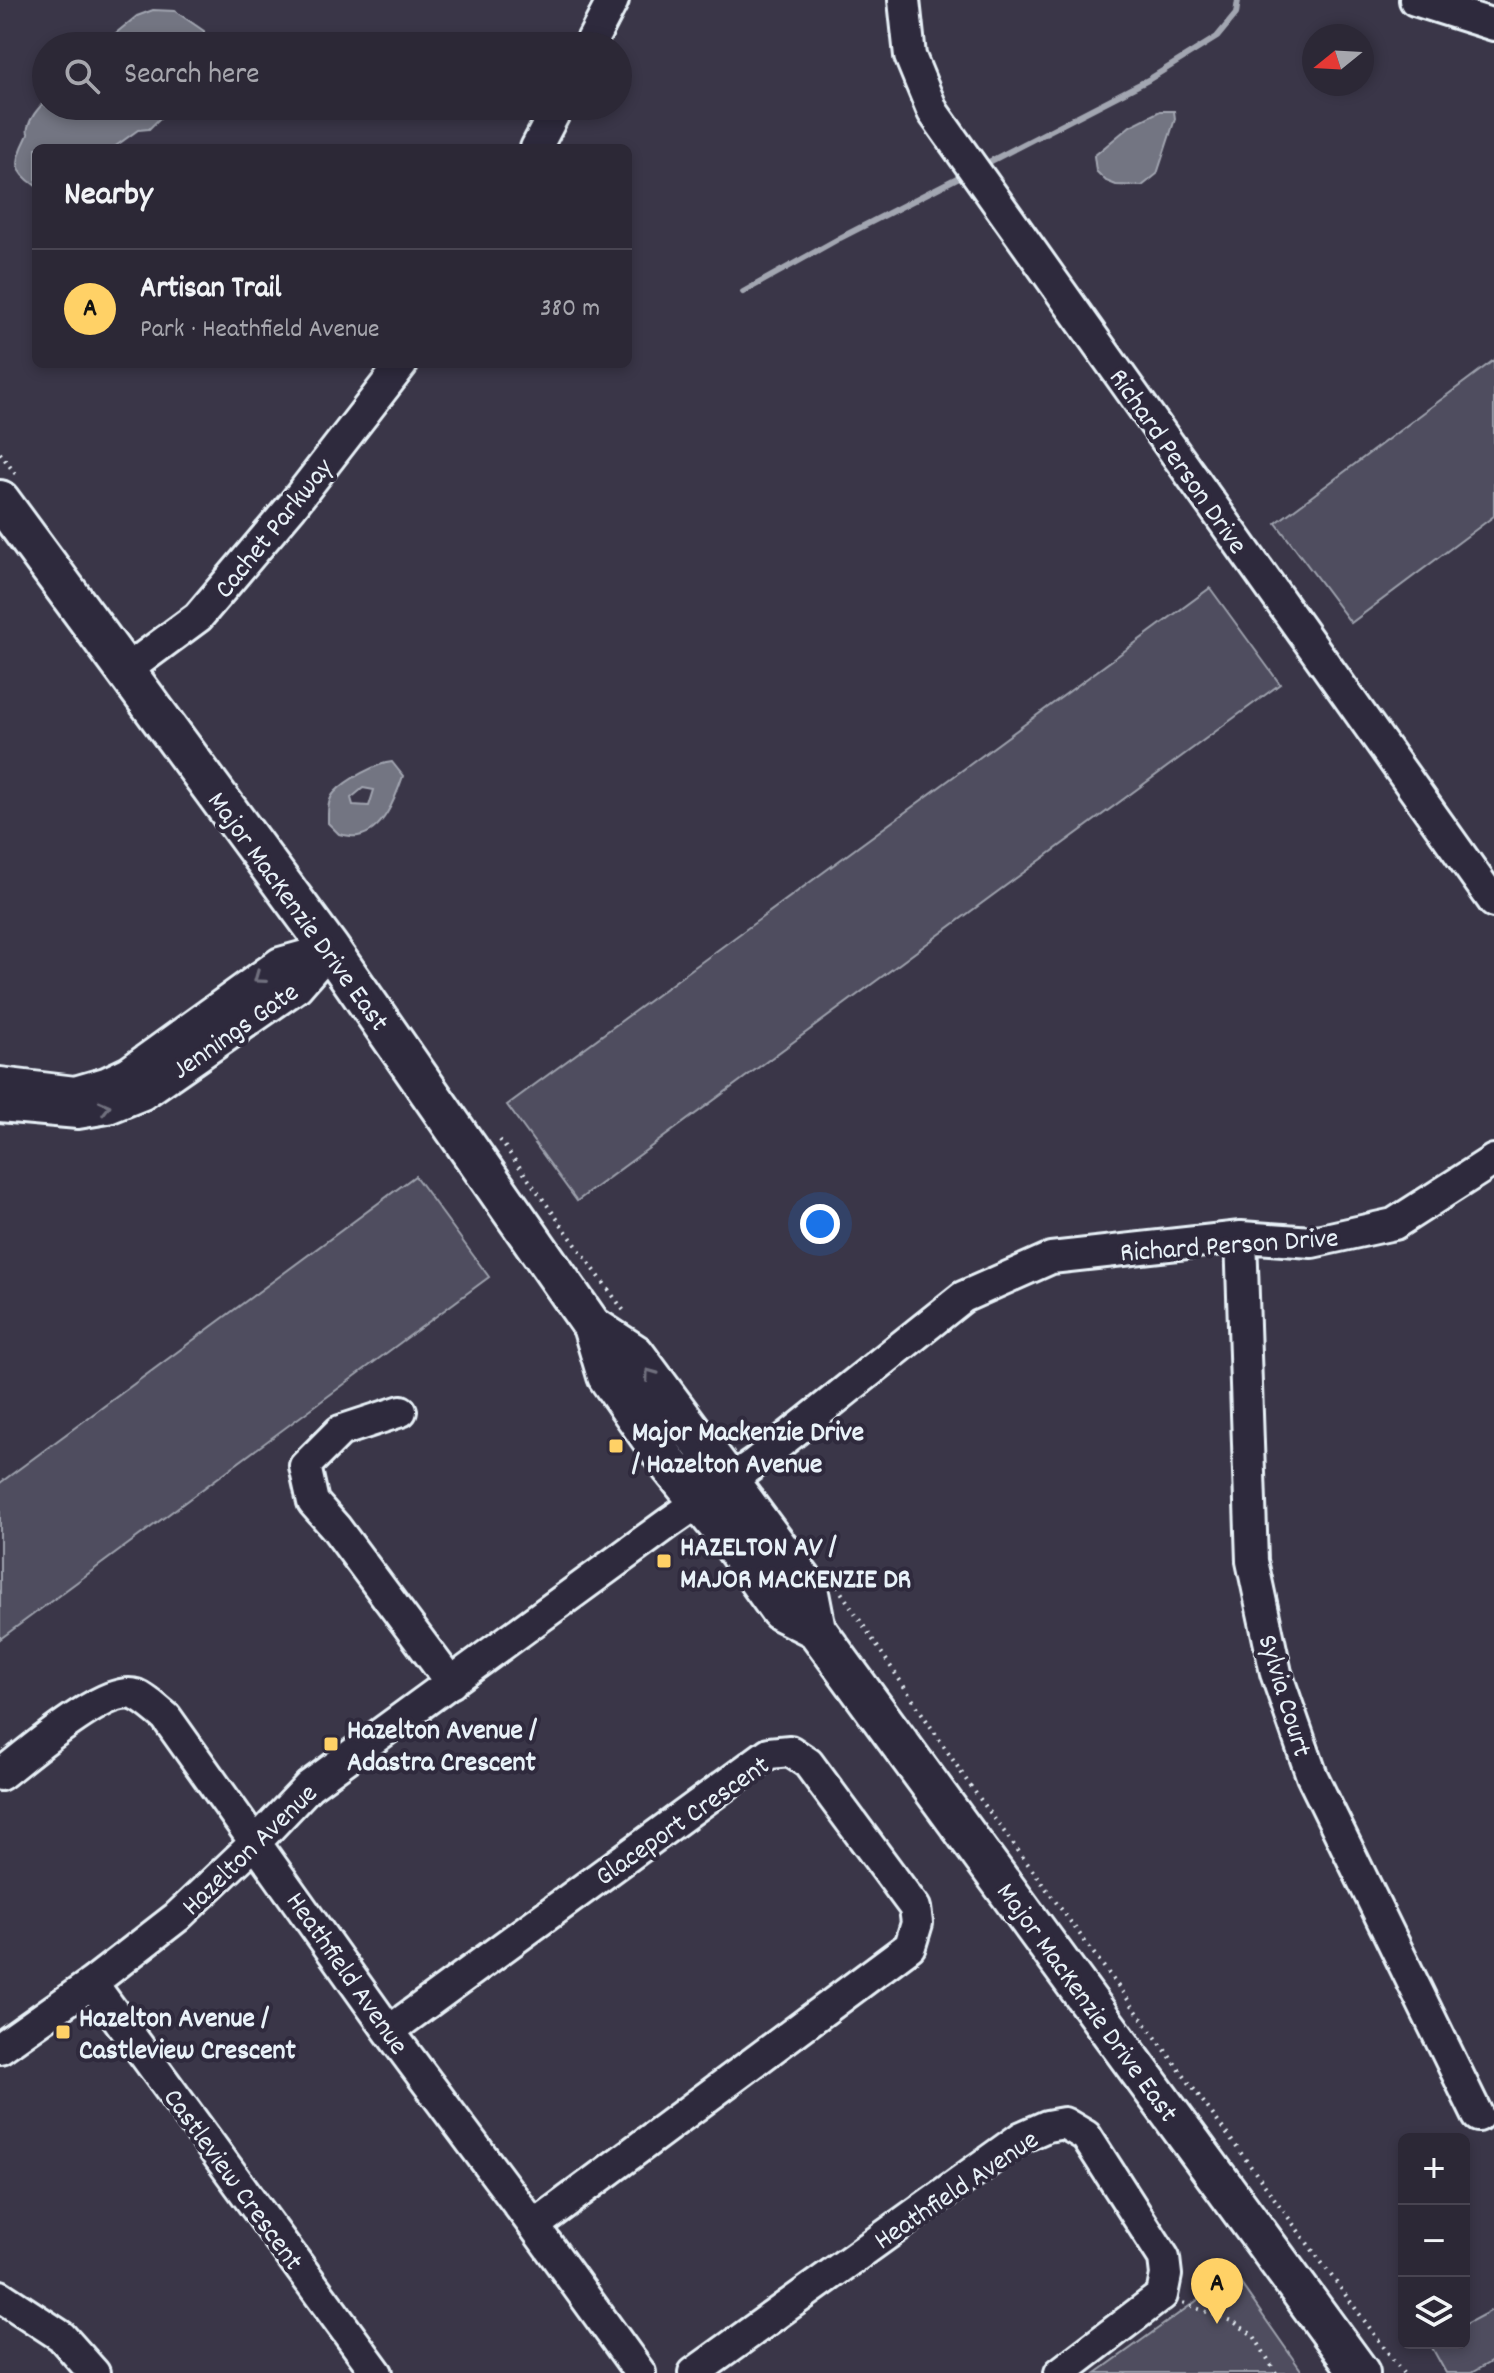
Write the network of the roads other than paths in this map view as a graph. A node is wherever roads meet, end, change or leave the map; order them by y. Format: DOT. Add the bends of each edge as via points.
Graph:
graph roads {
  1 [pos="613,0"];
  2 [pos="904,0"];
  3 [pos="1415,0"];
  4 [pos="1494,25"];
  5 [pos="596,32"];
  6 [pos="551,120"];
  7 [pos="538,144"];
  8 [pos="399,368"];
  9 [pos="0,500"];
  10 [pos="125,671"];
  11 [pos="1494,902"];
  12 [pos="330,949"];
  13 [pos="0,1083"];
  14 [pos="136,1083"];
  15 [pos="0,1106"];
  16 [pos="1494,1160"];
  17 [pos="1241,1237"];
  18 [pos="592,1326"];
  19 [pos="401,1411"];
  20 [pos="730,1481"];
  21 [pos="698,1503"];
  22 [pos="816,1629"];
  23 [pos="451,1683"];
  24 [pos="0,1775"];
  25 [pos="256,1842"];
  26 [pos="92,1983"];
  27 [pos="389,2031"];
  28 [pos="0,2048"];
  29 [pos="1478,2116"];
  30 [pos="534,2226"];
  31 [pos="0,2296"];
  32 [pos="94,2373"];
  33 [pos="377,2373"];
  34 [pos="640,2373"];
  35 [pos="694,2373"];
  36 [pos="1060,2373"];
  37 [pos="1360,2373"];
  1 -- 5 [label="street"];
  2 -- 11 [label="street, Richard Person Drive" via="910,56 933,112"];
  3 -- 4 [label="street"];
  6 -- 7 [label="street"];
  8 -- 10 [label="street, Cachet Parkway" via="198,617"];
  9 -- 10 [label="main road, Major MacKenzie Drive East"];
  10 -- 12 [label="main road, Major MacKenzie Drive East"];
  12 -- 14 [label="street, Jennings Gate" via="297,987"];
  12 -- 18 [label="main road, Major MacKenzie Drive East"];
  13 -- 14 [label="street, Jennings Gate" via="75,1092 106,1083"];
  15 -- 14 [label="street, Jennings Gate, one-way" via="78,1113 108,1108"];
  16 -- 17 [label="street, Richard Person Drive" via="1394,1224 1312,1242"];
  17 -- 20 [label="street, Richard Person Drive" via="1051,1258 963,1297"];
  17 -- 29 [label="street, Sylvia Court" via="1252,1561 1276,1673 1312,1776"];
  20 -- 18 [label="main road, Major MacKenzie Drive East, one-way" via="635,1354"];
  18 -- 21 [label="main road, Major MacKenzie Drive East" via="607,1376"];
  19 -- 23 [label="street" via="340,1431 305,1466 307,1483 313,1502"];
  20 -- 21 [label="street, Hazelton Avenue"];
  20 -- 22 [label="main road, Major MacKenzie Drive East" via="808,1588"];
  21 -- 22 [label="main road, Major MacKenzie Drive East" via="780,1611"];
  21 -- 23 [label="street, Hazelton Avenue"];
  22 -- 37 [label="main road, Major MacKenzie Drive East"];
  23 -- 25 [label="street, Hazelton Avenue" via="309,1786"];
  24 -- 25 [label="street, Heathfield Avenue" via="94,1704 113,1695 134,1694 166,1717"];
  25 -- 26 [label="street, Hazelton Avenue" via="177,1917"];
  25 -- 27 [label="street, Heathfield Avenue"];
  26 -- 28 [label="street, Hazelton Avenue"];
  26 -- 33 [label="street, Castleview Crescent"];
  27 -- 30 [label="street, Heathfield Avenue"];
  27 -- 30 [label="street, Glaceport Crescent" via="769,1753 790,1751 808,1763 915,1908 910,1946"];
  30 -- 34 [label="street, Heathfield Avenue"];
  31 -- 32 [label="street" via="61,2336"];
  35 -- 36 [label="street, Heathfield Avenue" via="1022,2137 1064,2123 1086,2136 1164,2258 1166,2275 1162,2295"];
}
